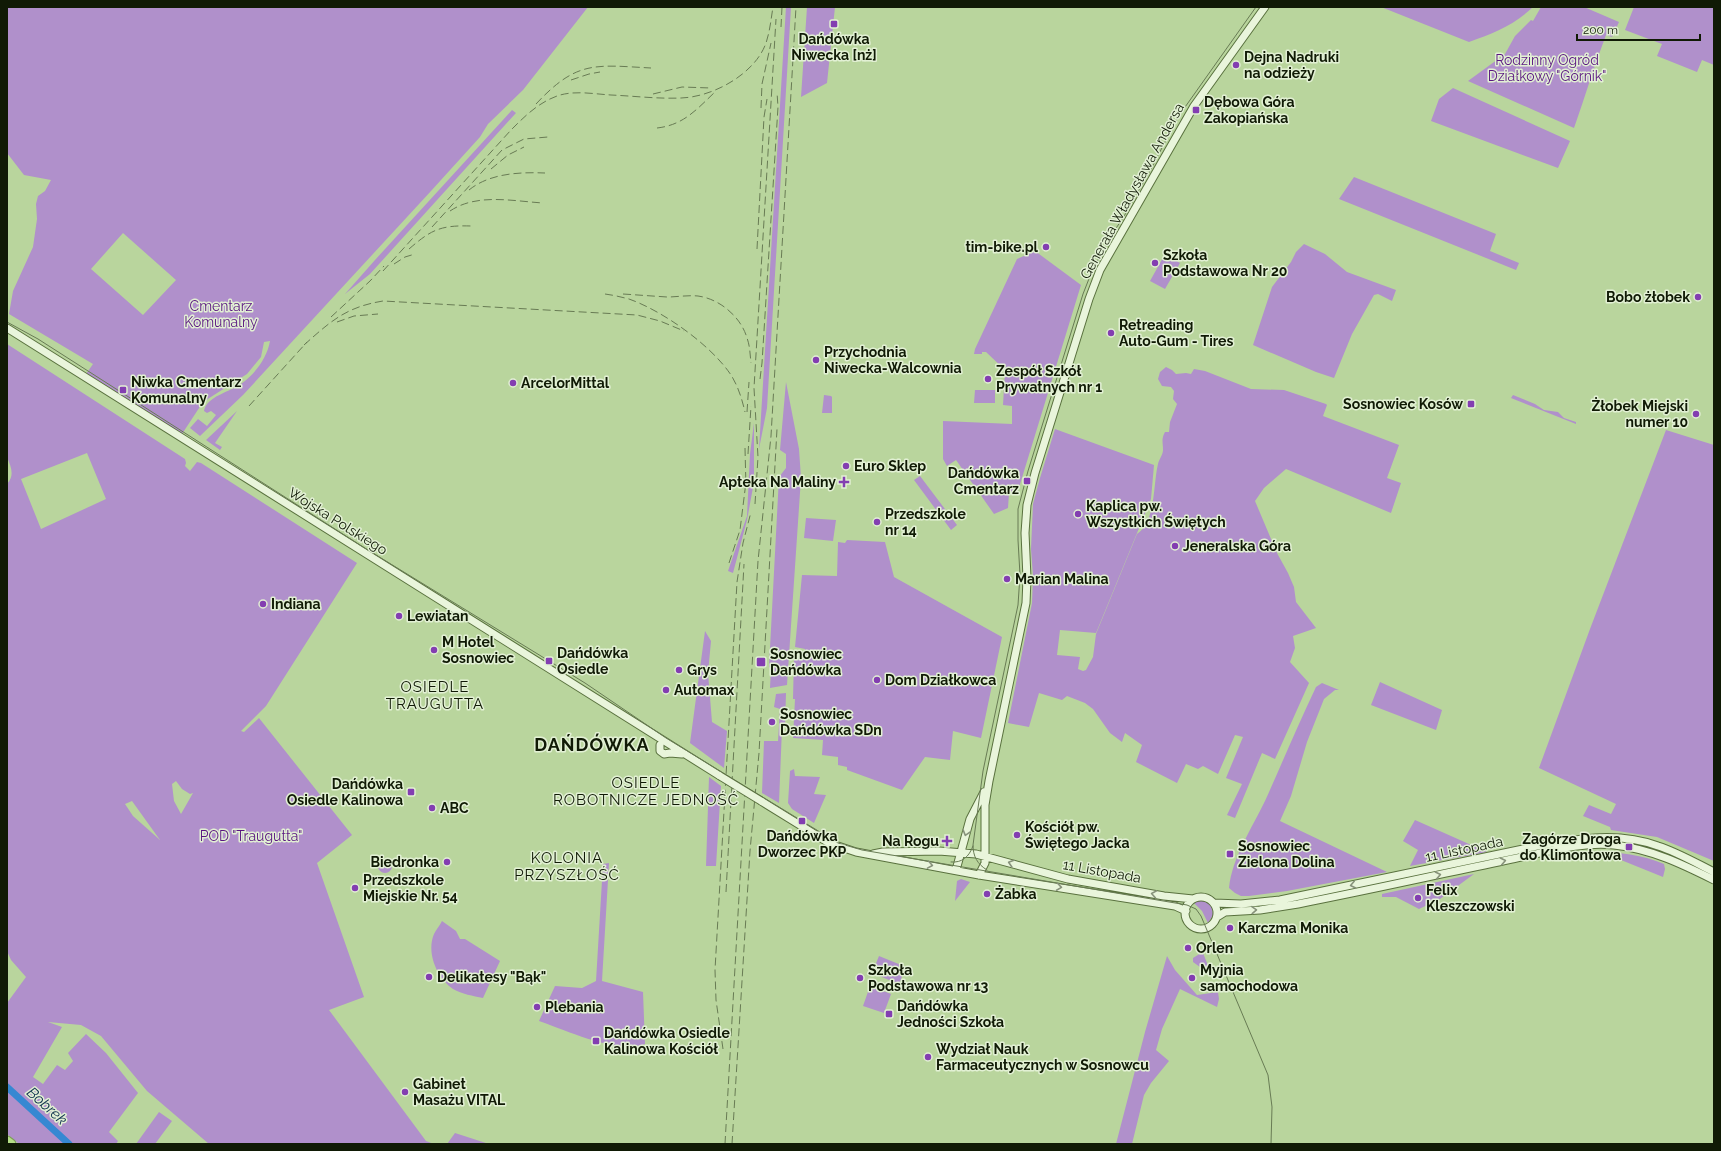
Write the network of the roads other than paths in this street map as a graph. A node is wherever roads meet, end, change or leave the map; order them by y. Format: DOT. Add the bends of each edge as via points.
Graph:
graph roads {
  1 [pos="1265,7"];
  2 [pos="7,328"];
  3 [pos="662,744"];
  4 [pos="671,750"];
  5 [pos="988,781"];
  6 [pos="960,852"];
  7 [pos="869,855"];
  8 [pos="985,856"];
  9 [pos="956,870"];
  10 [pos="1714,872"];
  11 [pos="979,875"];
  12 [pos="1714,880"];
  13 [pos="1193,899"];
  14 [pos="1214,903"];
  15 [pos="1186,911"];
  16 [pos="1217,917"];
  17 [pos="7,1141"];
  18 [pos="11,1144"];
  1 -- 5 [label="main road, Generała Władysława Andersa" via="1194,106 1100,270 1092,290 1027,505 1026,603"];
  2 -- 3 [label="main road, Wojska Polskiego" via="655,736"];
  3 -- 4 [label="main road" via="669,743"];
  3 -- 4 [label="main road" via="662,753 666,754"];
  4 -- 7 [label="main road, bridge" via="684,754 836,846"];
  5 -- 6 [label="main road, Generała Władysława Andersa, one-way" via="972,814"];
  5 -- 8 [label="main road, Generała Władysława Andersa" via="985,805"];
  6 -- 7 [label="main road" via="883,852"];
  6 -- 8 [label="main road, 11 Listopada"];
  6 -- 9 [label="main road, Generała Władysława Andersa"];
  7 -- 9 [label="main road, one-way"];
  8 -- 11 [label="main road, Generała Władysława Andersa" via="984,868"];
  13 -- 8 [label="main road, 11 Listopada, one-way" via="1068,879"];
  9 -- 11 [label="main road, 11 Listopada"];
  10 -- 14 [label="main road, 11 Listopada, one-way" via="1657,845 1619,838 1592,838 1542,845 1294,898 1255,903"];
  11 -- 15 [label="main road, 11 Listopada, one-way" via="1175,906"];
  16 -- 12 [label="main road, 11 Listopada, one-way" via="1225,912 1298,904 1585,846 1614,845 1651,852"];
  13 -- 14 [label="main road" via="1203,897"];
  13 -- 15 [label="main road"];
  14 -- 16 [label="main road"];
  15 -- 16 [label="main road" via="1190,923 1199,928 1206,928"];
  17 -- 18 [label="highway"];
}
